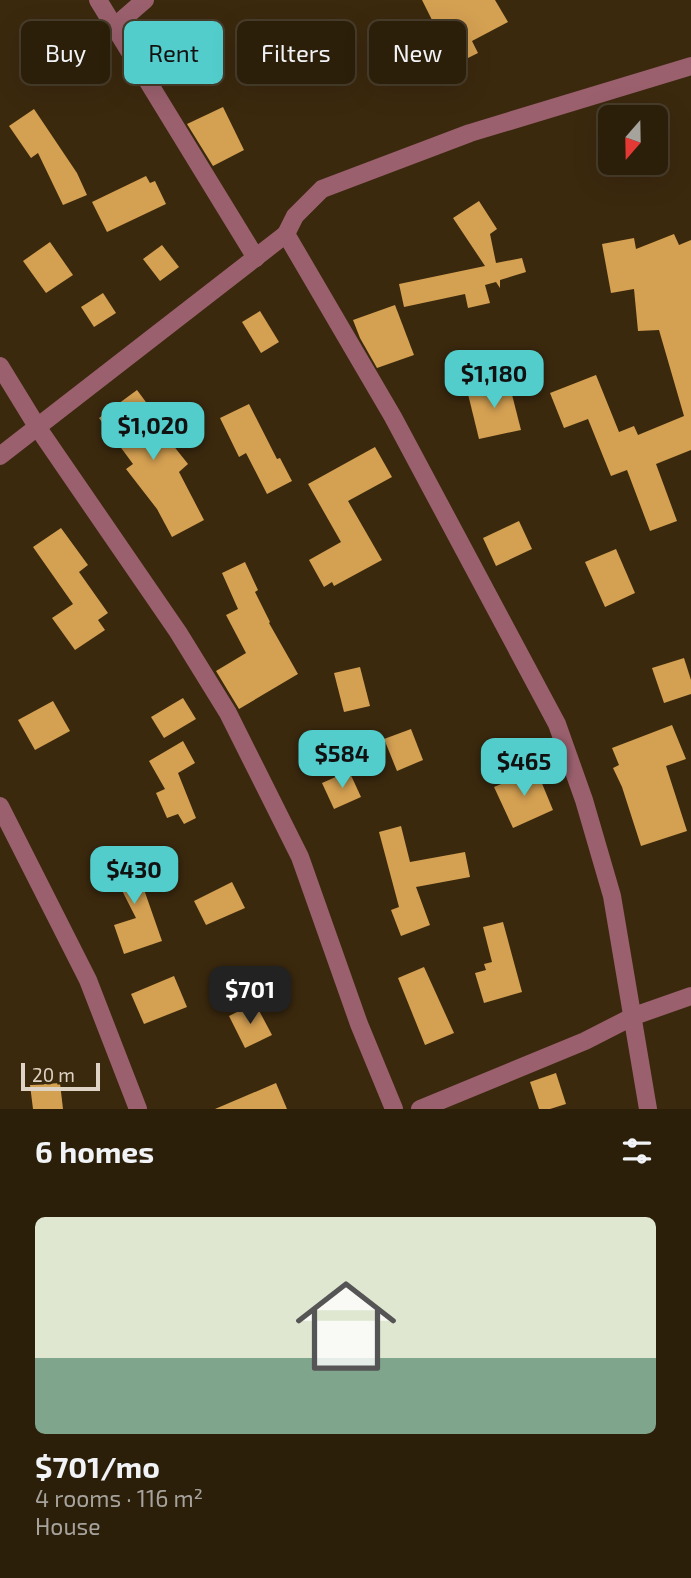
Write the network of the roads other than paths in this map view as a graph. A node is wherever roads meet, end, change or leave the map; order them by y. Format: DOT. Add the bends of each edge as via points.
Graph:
graph roads {
  1 [pos="98,0"];
  2 [pos="145,0"];
  3 [pos="115,26"];
  4 [pos="691,66"];
  5 [pos="286,234"];
  6 [pos="256,258"];
  7 [pos="0,366"];
  8 [pos="38,428"];
  9 [pos="0,456"];
  10 [pos="0,806"];
  11 [pos="691,996"];
  12 [pos="634,1016"];
  13 [pos="138,1109"];
  14 [pos="394,1109"];
  15 [pos="421,1109"];
  16 [pos="648,1109"];
  1 -- 3 [label="street"];
  2 -- 3 [label="street"];
  3 -- 6 [label="street"];
  4 -- 5 [label="street" via="470,133 322,189 295,216"];
  5 -- 6 [label="street"];
  5 -- 12 [label="street" via="393,417 557,724 612,896"];
  6 -- 8 [label="street"];
  7 -- 8 [label="street"];
  8 -- 9 [label="street"];
  8 -- 14 [label="street" via="228,713 300,857"];
  10 -- 13 [label="street" via="88,980"];
  11 -- 12 [label="street"];
  12 -- 15 [label="street"];
  12 -- 16 [label="street"];
}
